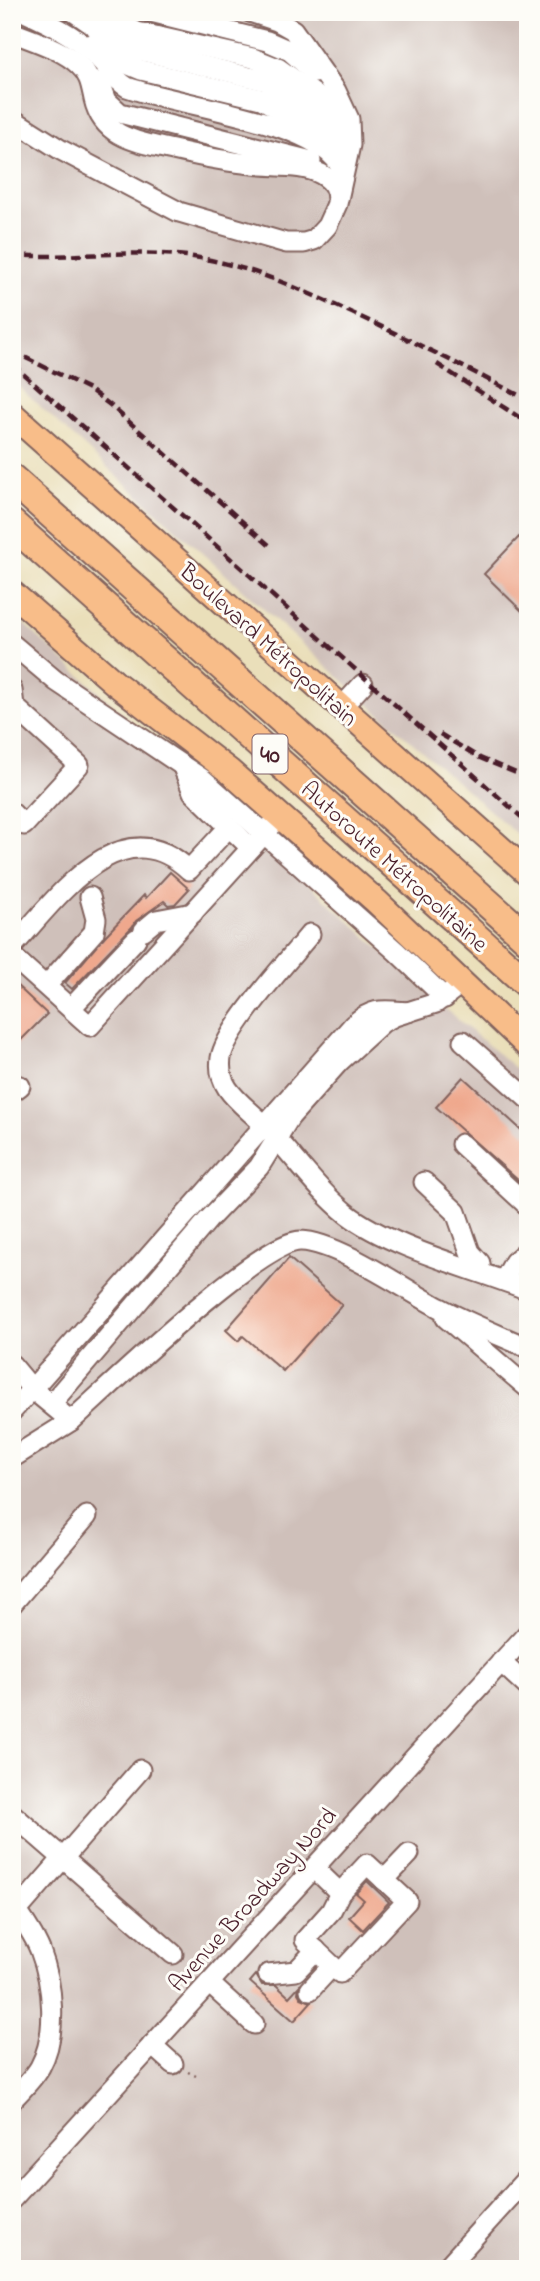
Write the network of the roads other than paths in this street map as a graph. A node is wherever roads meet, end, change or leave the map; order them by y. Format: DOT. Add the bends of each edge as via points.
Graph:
graph roads {
  1 [pos="25,12"];
  2 [pos="53,12"];
  3 [pos="74,12"];
  4 [pos="98,12"];
  5 [pos="152,12"];
  6 [pos="250,12"];
  7 [pos="280,12"];
  8 [pos="12,19"];
  9 [pos="12,32"];
  10 [pos="299,37"];
  11 [pos="12,119"];
  12 [pos="345,167"];
  13 [pos="12,414"];
  14 [pos="12,479"];
  15 [pos="12,524"];
  16 [pos="12,593"];
  17 [pos="12,644"];
  18 [pos="363,684"];
  19 [pos="12,690"];
  20 [pos="341,708"];
  21 [pos="181,764"];
  22 [pos="12,813"];
  23 [pos="229,827"];
  24 [pos="265,833"];
  25 [pos="200,859"];
  26 [pos="528,873"];
  27 [pos="223,879"];
  28 [pos="90,897"];
  29 [pos="193,913"];
  30 [pos="310,934"];
  31 [pos="528,939"];
  32 [pos="12,947"];
  33 [pos="12,956"];
  34 [pos="528,984"];
  35 [pos="46,986"];
  36 [pos="454,991"];
  37 [pos="71,1008"];
  38 [pos="463,1041"];
  39 [pos="528,1046"];
  40 [pos="528,1099"];
  41 [pos="270,1131"];
  42 [pos="461,1144"];
  43 [pos="424,1182"];
  44 [pos="528,1206"];
  45 [pos="528,1250"];
  46 [pos="480,1271"];
  47 [pos="504,1280"];
  48 [pos="528,1290"];
  49 [pos="424,1299"];
  50 [pos="528,1348"];
  51 [pos="12,1365"];
  52 [pos="528,1388"];
  53 [pos="32,1389"];
  54 [pos="51,1404"];
  55 [pos="12,1411"];
  56 [pos="71,1421"];
  57 [pos="12,1458"];
  58 [pos="87,1516"];
  59 [pos="12,1604"];
  60 [pos="528,1633"];
  61 [pos="501,1662"];
  62 [pos="528,1687"];
  63 [pos="140,1770"];
  64 [pos="12,1814"];
  65 [pos="409,1854"];
  66 [pos="63,1858"];
  67 [pos="314,1868"];
  68 [pos="384,1880"];
  69 [pos="340,1893"];
  70 [pos="15,1907"];
  71 [pos="316,1950"];
  72 [pos="173,1954"];
  73 [pos="332,1966"];
  74 [pos="268,1974"];
  75 [pos="209,1983"];
  76 [pos="310,1990"];
  77 [pos="254,2024"];
  78 [pos="152,2045"];
  79 [pos="173,2064"];
  80 [pos="12,2100"];
  81 [pos="528,2177"];
  82 [pos="12,2199"];
  83 [pos="445,2269"];
  1 -- 12 [label="street" via="69,34 127,87 296,134"];
  2 -- 12 [label="street" via="130,66 254,96 275,106 334,141"];
  3 -- 12 [label="street" via="130,48 273,85 339,133 347,148"];
  4 -- 12 [label="street" via="136,32 253,58 278,68 334,111 346,127"];
  5 -- 12 [label="street" via="290,51 327,87"];
  6 -- 10 [label="street" via="285,24"];
  7 -- 10 [label="street"];
  8 -- 12 [label="street" via="89,61 107,101 120,113 313,161 336,176"];
  9 -- 12 [label="street" via="79,65 91,80 103,120 136,142 251,164 311,170 330,180 337,192"];
  10 -- 12 [label="street" via="336,91"];
  11 -- 12 [label="street" via="158,202 201,220 286,243 304,243 320,235 333,216"];
  13 -- 20 [label="main road, Boulevard Métropolitain"];
  14 -- 31 [label="highway, Autoroute Métropolitaine / 40"];
  15 -- 34 [label="highway, Autoroute Métropolitaine / 40"];
  16 -- 24 [label="main road" via="105,675 196,744"];
  17 -- 21 [label="street" via="56,681"];
  18 -- 20 [label="street"];
  19 -- 22 [label="street" via="13,706 79,765 24,825"];
  20 -- 26 [label="main road, Boulevard Métropolitain"];
  21 -- 23 [label="street" via="193,792"];
  21 -- 24 [label="street"];
  23 -- 24 [label="street"];
  23 -- 25 [label="street"];
  24 -- 27 [label="street"];
  24 -- 36 [label="main road" via="376,901"];
  25 -- 27 [label="street"];
  25 -- 32 [label="street" via="189,870 170,854 150,848 107,856 85,870"];
  27 -- 29 [label="street"];
  28 -- 35 [label="street" via="94,932"];
  29 -- 37 [label="street" via="156,920"];
  29 -- 37 [label="street" via="90,1026"];
  30 -- 41 [label="street" via="235,1026 222,1049 224,1086"];
  33 -- 35 [label="street"];
  35 -- 37 [label="street"];
  36 -- 39 [label="main road"];
  36 -- 41 [label="street" via="408,1012 377,1010 363,1016"];
  38 -- 40 [label="street"];
  41 -- 46 [label="street" via="317,1186 360,1223 403,1244"];
  41 -- 53 [label="street"];
  41 -- 54 [label="street" via="259,1167"];
  42 -- 44 [label="street"];
  43 -- 46 [label="street" via="456,1212"];
  45 -- 47 [label="street"];
  46 -- 47 [label="street"];
  47 -- 48 [label="street"];
  49 -- 50 [label="street"];
  49 -- 52 [label="street"];
  49 -- 56 [label="street" via="321,1245 292,1241 237,1276"];
  51 -- 53 [label="street"];
  53 -- 54 [label="street"];
  53 -- 55 [label="street"];
  54 -- 56 [label="street"];
  56 -- 57 [label="street"];
  58 -- 59 [label="street"];
  60 -- 61 [label="street, Avenue Broadway Nord"];
  61 -- 62 [label="street"];
  61 -- 67 [label="street, Avenue Broadway Nord"];
  63 -- 66 [label="street"];
  64 -- 66 [label="street"];
  65 -- 68 [label="street"];
  66 -- 70 [label="street"];
  66 -- 72 [label="street"];
  67 -- 69 [label="street"];
  67 -- 75 [label="street, Avenue Broadway Nord"];
  68 -- 69 [label="street" via="367,1864"];
  68 -- 73 [label="street" via="407,1901 340,1973"];
  69 -- 71 [label="street" via="331,1912 305,1940"];
  70 -- 80 [label="street" via="40,1951 51,2016 46,2053"];
  71 -- 73 [label="street"];
  71 -- 74 [label="street" via="296,1971"];
  73 -- 76 [label="street"];
  75 -- 77 [label="street"];
  75 -- 78 [label="street, Avenue Broadway Nord"];
  78 -- 79 [label="street"];
  78 -- 82 [label="street, Avenue Broadway Nord"];
  81 -- 83 [label="street"];
}
